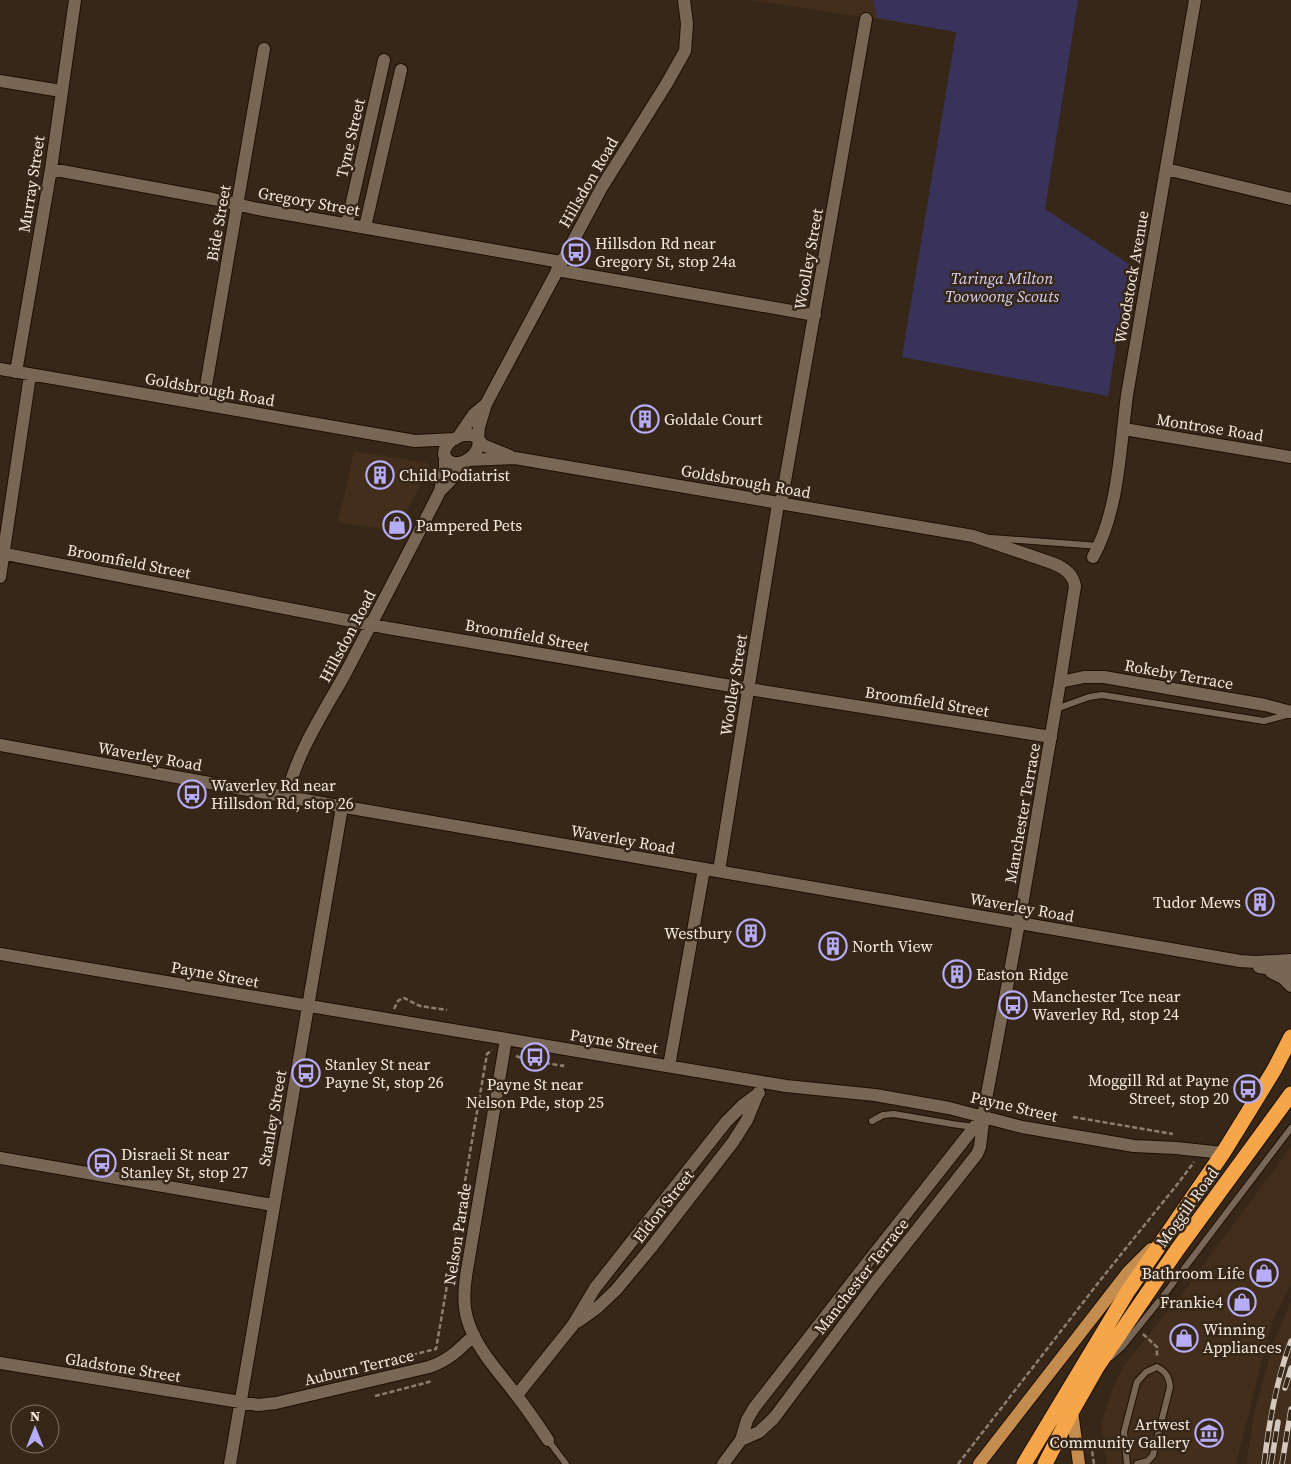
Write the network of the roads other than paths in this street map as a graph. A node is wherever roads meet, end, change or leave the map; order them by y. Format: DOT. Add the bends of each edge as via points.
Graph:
graph roads {
  1 [pos="74,0"];
  2 [pos="684,0"];
  3 [pos="1195,0"];
  4 [pos="866,19"];
  5 [pos="264,48"];
  6 [pos="384,60"];
  7 [pos="401,70"];
  8 [pos="0,81"];
  9 [pos="61,91"];
  10 [pos="51,169"];
  11 [pos="1166,169"];
  12 [pos="1291,200"];
  13 [pos="237,205"];
  14 [pos="347,224"];
  15 [pos="365,227"];
  16 [pos="559,266"];
  17 [pos="814,315"];
  18 [pos="0,369"];
  19 [pos="16,372"];
  20 [pos="30,375"];
  21 [pos="203,403"];
  22 [pos="486,404"];
  23 [pos="1124,430"];
  24 [pos="457,438"];
  25 [pos="478,439"];
  26 [pos="415,440"];
  27 [pos="444,455"];
  28 [pos="1291,457"];
  29 [pos="515,458"];
  30 [pos="466,460"];
  31 [pos="440,491"];
  32 [pos="780,504"];
  33 [pos="973,536"];
  34 [pos="1100,546"];
  35 [pos="2,553"];
  36 [pos="1094,558"];
  37 [pos="1070,574"];
  38 [pos="0,577"];
  39 [pos="371,625"];
  40 [pos="1060,682"];
  41 [pos="749,688"];
  42 [pos="1056,709"];
  43 [pos="1291,713"];
  44 [pos="1051,737"];
  45 [pos="0,745"];
  46 [pos="286,798"];
  47 [pos="342,807"];
  48 [pos="704,869"];
  49 [pos="719,871"];
  50 [pos="1020,923"];
  51 [pos="0,954"];
  52 [pos="1291,960"];
  53 [pos="1240,961"];
  54 [pos="1264,969"];
  55 [pos="1291,972"];
  56 [pos="1291,986"];
  57 [pos="308,1006"];
  58 [pos="1291,1037"];
  59 [pos="506,1039"];
  60 [pos="669,1066"];
  61 [pos="762,1088"];
  62 [pos="1291,1094"];
  63 [pos="983,1116"];
  64 [pos="872,1121"];
  65 [pos="975,1127"];
  66 [pos="1291,1128"];
  67 [pos="1223,1153"];
  68 [pos="0,1158"];
  69 [pos="273,1205"];
  70 [pos="1168,1232"];
  71 [pos="573,1325"];
  72 [pos="474,1335"];
  73 [pos="0,1363"];
  74 [pos="1095,1370"];
  75 [pos="517,1395"];
  76 [pos="240,1402"];
  77 [pos="1072,1411"];
  78 [pos="548,1440"];
  79 [pos="741,1440"];
  80 [pos="230,1464"];
  81 [pos="566,1464"];
  82 [pos="722,1464"];
  83 [pos="979,1464"];
  84 [pos="1024,1464"];
  85 [pos="1045,1464"];
  86 [pos="1079,1464"];
  87 [pos="1128,1464"];
  88 [pos="1137,1464"];
  1 -- 9 [label="street, Murray Street"];
  2 -- 16 [label="street, Hillsdon Road" via="687,24 685,50 602,187"];
  3 -- 11 [label="street, Woodstock Avenue"];
  4 -- 17 [label="street, Woolley Street"];
  5 -- 13 [label="street, Bide Street"];
  6 -- 14 [label="street, Tyne Street"];
  7 -- 15 [label="street, Tyne Street"];
  8 -- 9 [label="street"];
  9 -- 10 [label="street, Murray Street"];
  10 -- 13 [label="street, Gregory Street"];
  10 -- 19 [label="street, Murray Street"];
  11 -- 12 [label="street"];
  11 -- 23 [label="street, Woodstock Avenue"];
  13 -- 14 [label="street, Gregory Street"];
  13 -- 21 [label="street, Bide Street"];
  14 -- 15 [label="street, Gregory Street"];
  15 -- 16 [label="street, Gregory Street"];
  16 -- 17 [label="street, Gregory Street"];
  16 -- 22 [label="street, Hillsdon Road"];
  17 -- 32 [label="street, Woolley Street"];
  18 -- 19 [label="street, Goldsbrough Road"];
  19 -- 20 [label="street, Goldsbrough Road"];
  20 -- 21 [label="street, Goldsbrough Road"];
  20 -- 35 [label="street"];
  21 -- 26 [label="street, Goldsbrough Road"];
  22 -- 24 [label="street, Hillsdon Road" via="474,414"];
  22 -- 25 [label="street, Hillsdon Road"];
  23 -- 28 [label="street, Montrose Road"];
  23 -- 34 [label="street, Woodstock Avenue" via="1106,532"];
  24 -- 25 [label="street" via="471,435"];
  24 -- 26 [label="street, Goldsbrough Road"];
  24 -- 27 [label="street" via="446,446"];
  25 -- 29 [label="street, Goldsbrough Road" via="484,445"];
  25 -- 30 [label="street" via="477,452"];
  26 -- 27 [label="street, Goldsbrough Road"];
  27 -- 30 [label="street" via="452,463"];
  27 -- 31 [label="street, Hillsdon Road" via="445,469"];
  29 -- 30 [label="street, Goldsbrough Road"];
  29 -- 32 [label="street, Goldsbrough Road"];
  30 -- 31 [label="street, Hillsdon Road"];
  31 -- 39 [label="street, Hillsdon Road"];
  32 -- 33 [label="street, Goldsbrough Road"];
  32 -- 41 [label="street, Woolley Street"];
  33 -- 34 [label="lane, Goldsbrough Road"];
  33 -- 37 [label="street, Goldsbrough Road" via="1052,562"];
  34 -- 36 [label="street, Woodstock Avenue"];
  35 -- 38 [label="street"];
  35 -- 39 [label="street, Broomfield Street"];
  37 -- 40 [label="street, Manchester Terrace" via="1075,588"];
  39 -- 41 [label="street, Broomfield Street"];
  39 -- 46 [label="street, Hillsdon Road" via="304,750"];
  40 -- 42 [label="street, Manchester Terrace"];
  40 -- 43 [label="street, Rokeby Terrace" via="1104,677 1265,705"];
  41 -- 44 [label="street, Broomfield Street"];
  41 -- 49 [label="street, Woolley Street"];
  42 -- 43 [label="lane" via="1102,695 1260,721"];
  42 -- 44 [label="street, Manchester Terrace"];
  44 -- 50 [label="street, Manchester Terrace"];
  45 -- 46 [label="street, Waverley Road"];
  46 -- 47 [label="street, Waverley Road"];
  47 -- 48 [label="street, Waverley Road"];
  47 -- 57 [label="street, Stanley Street"];
  48 -- 49 [label="street, Waverley Road"];
  48 -- 60 [label="street"];
  49 -- 50 [label="street, Waverley Road"];
  50 -- 53 [label="street, Waverley Road"];
  50 -- 63 [label="street, Manchester Terrace"];
  51 -- 57 [label="street, Payne Street"];
  52 -- 53 [label="street, Waverley Road"];
  53 -- 54 [label="street, Waverley Road"];
  54 -- 55 [label="street, Waverley Road"];
  54 -- 56 [label="street"];
  57 -- 59 [label="street, Payne Street"];
  57 -- 69 [label="street, Stanley Street"];
  58 -- 67 [label="highway, Moggill Road"];
  59 -- 60 [label="street, Payne Street"];
  59 -- 72 [label="street, Nelson Parade" via="464,1286 465,1313"];
  60 -- 61 [label="street, Payne Street"];
  61 -- 63 [label="street, Payne Street" via="794,1087 875,1095"];
  61 -- 71 [label="street, Eldon Street" via="720,1130 595,1288"];
  61 -- 71 [label="street, Eldon Street" via="748,1120 733,1142 644,1256 611,1295"];
  62 -- 74 [label="highway, Moggill Road" via="1177,1250"];
  63 -- 65 [label="street, Manchester Terrace"];
  63 -- 67 [label="street, Payne Street" via="1022,1127 1134,1146"];
  63 -- 79 [label="street, Manchester Terrace" via="980,1147 975,1158 875,1283 768,1426"];
  64 -- 65 [label="lane, Payne Street" via="894,1114"];
  65 -- 79 [label="street, Manchester Terrace" via="754,1408"];
  66 -- 74 [label="lane, Moggill Road" via="1148,1316 1122,1347"];
  67 -- 70 [label="highway, Moggill Road"];
  68 -- 69 [label="street"];
  69 -- 76 [label="street, Stanley Street"];
  70 -- 83 [label="main road, Moggill Road" via="1128,1272"];
  70 -- 84 [label="highway, Moggill Road"];
  71 -- 75 [label="street, Eldon Street"];
  72 -- 75 [label="street, Nelson Parade"];
  72 -- 76 [label="street, Auburn Terrace" via="454,1354 429,1367 276,1403"];
  73 -- 76 [label="street, Gladstone Street"];
  74 -- 77 [label="highway, Moggill Road"];
  75 -- 78 [label="street, Nelson Parade"];
  76 -- 80 [label="street, Stanley Street"];
  77 -- 85 [label="highway, Moggill Road"];
  77 -- 86 [label="main road"];
  78 -- 81 [label="lane, Nelson Parade"];
  79 -- 82 [label="street, Manchester Terrace"];
  87 -- 88 [label="lane" via="1124,1432 1137,1382 1146,1372 1157,1367 1169,1378 1170,1387 1151,1458"];
}
